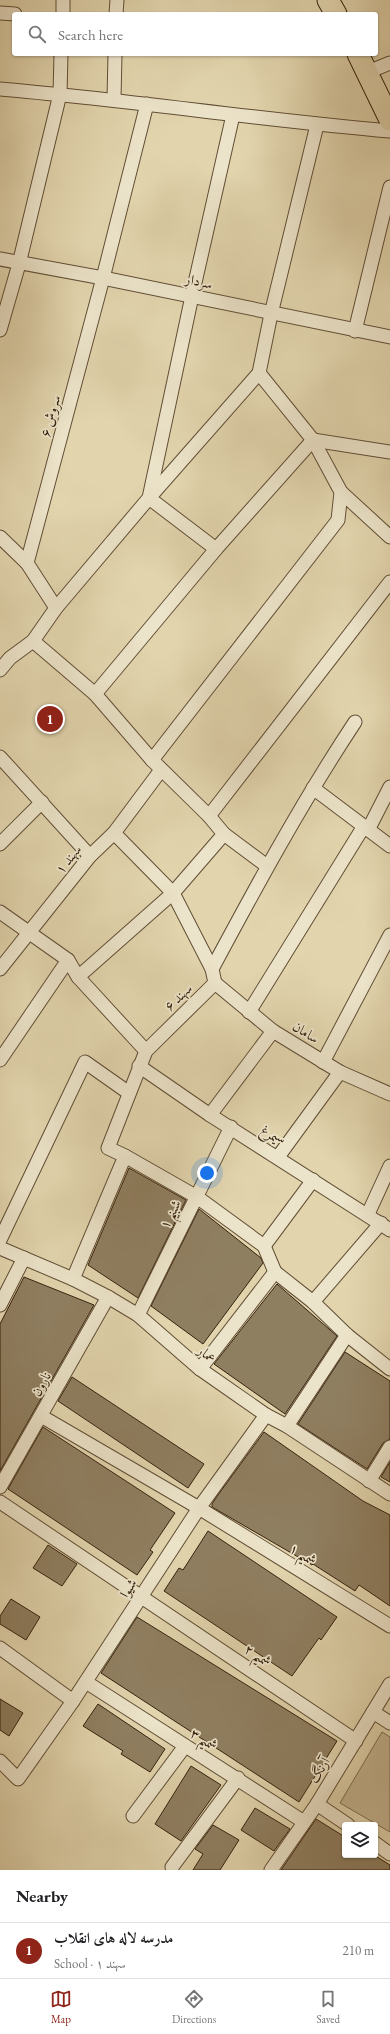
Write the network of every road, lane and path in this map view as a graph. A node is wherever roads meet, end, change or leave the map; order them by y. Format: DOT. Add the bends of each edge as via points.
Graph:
graph roads {
  1 [pos="63,0"];
  2 [pos="117,0"];
  3 [pos="328,0"];
  4 [pos="62,12"];
  5 [pos="116,12"];
  6 [pos="335,12"];
  7 [pos="0,13"];
  8 [pos="12,14"];
  9 [pos="61,56"];
  10 [pos="115,56"];
  11 [pos="359,56"];
  12 [pos="390,63"];
  13 [pos="368,72"];
  14 [pos="0,89"];
  15 [pos="60,94"];
  16 [pos="114,99"];
  17 [pos="147,104"];
  18 [pos="233,116"];
  19 [pos="390,120"];
  20 [pos="317,125"];
  21 [pos="390,131"];
  22 [pos="390,187"];
  23 [pos="0,259"];
  24 [pos="19,264"];
  25 [pos="103,278"];
  26 [pos="192,296"];
  27 [pos="271,314"];
  28 [pos="0,330"];
  29 [pos="355,330"];
  30 [pos="390,337"];
  31 [pos="259,373"];
  32 [pos="313,440"];
  33 [pos="390,452"];
  34 [pos="341,492"];
  35 [pos="149,498"];
  36 [pos="0,537"];
  37 [pos="390,537"];
  38 [pos="216,549"];
  39 [pos="27,563"];
  40 [pos="390,582"];
  41 [pos="56,608"];
  42 [pos="33,641"];
  43 [pos="5,654"];
  44 [pos="0,670"];
  45 [pos="95,694"];
  46 [pos="355,722"];
  47 [pos="152,760"];
  48 [pos="3,766"];
  49 [pos="161,770"];
  50 [pos="390,787"];
  51 [pos="313,788"];
  52 [pos="42,802"];
  53 [pos="210,816"];
  54 [pos="366,828"];
  55 [pos="114,833"];
  56 [pos="224,834"];
  57 [pos="0,844"];
  58 [pos="390,846"];
  59 [pos="90,856"];
  60 [pos="267,866"];
  61 [pos="173,893"];
  62 [pos="0,912"];
  63 [pos="30,932"];
  64 [pos="390,935"];
  65 [pos="68,960"];
  66 [pos="0,969"];
  67 [pos="212,969"];
  68 [pos="78,977"];
  69 [pos="215,983"];
  70 [pos="249,1012"];
  71 [pos="273,1031"];
  72 [pos="146,1051"];
  73 [pos="0,1060"];
  74 [pos="323,1062"];
  75 [pos="139,1066"];
  76 [pos="340,1072"];
  77 [pos="129,1094"];
  78 [pos="390,1094"];
  79 [pos="210,1115"];
  80 [pos="231,1127"];
  81 [pos="125,1156"];
  82 [pos="278,1157"];
  83 [pos="390,1166"];
  84 [pos="313,1180"];
  85 [pos="197,1197"];
  86 [pos="368,1214"];
  87 [pos="385,1226"];
  88 [pos="0,1240"];
  89 [pos="264,1246"];
  90 [pos="0,1248"];
  91 [pos="24,1258"];
  92 [pos="275,1272"];
  93 [pos="73,1279"];
  94 [pos="108,1297"];
  95 [pos="313,1302"];
  96 [pos="0,1305"];
  97 [pos="138,1315"];
  98 [pos="347,1335"];
  99 [pos="388,1364"];
  100 [pos="200,1369"];
  101 [pos="266,1415"];
  102 [pos="41,1416"];
  103 [pos="287,1426"];
  104 [pos="390,1447"];
  105 [pos="369,1481"];
  106 [pos="0,1486"];
  107 [pos="390,1494"];
  108 [pos="0,1502"];
  109 [pos="199,1508"];
  110 [pos="142,1596"];
  111 [pos="390,1626"];
  112 [pos="0,1648"];
  113 [pos="86,1682"];
  114 [pos="390,1684"];
  115 [pos="73,1701"];
  116 [pos="373,1712"];
  117 [pos="390,1722"];
  118 [pos="356,1741"];
  119 [pos="185,1746"];
  120 [pos="0,1761"];
  121 [pos="238,1778"];
  122 [pos="317,1804"];
  123 [pos="133,1816"];
  124 [pos="304,1822"];
  125 [pos="344,1822"];
  126 [pos="378,1845"];
  127 [pos="390,1854"];
  128 [pos="172,1867"];
  129 [pos="271,1870"];
  1 -- 4 [label="street"];
  2 -- 5 [label="street"];
  3 -- 6 [label="main road"];
  7 -- 8 [label="street"];
  9 -- 15 [label="street"];
  10 -- 16 [label="street"];
  11 -- 13 [label="main road"];
  12 -- 13 [label="street"];
  13 -- 19 [label="main road"];
  14 -- 15 [label="street"];
  15 -- 16 [label="street"];
  15 -- 24 [label="street"];
  16 -- 17 [label="street"];
  17 -- 18 [label="street"];
  17 -- 25 [label="street, سروش ۶"];
  18 -- 20 [label="street"];
  18 -- 26 [label="street"];
  20 -- 21 [label="street"];
  20 -- 27 [label="street"];
  22 -- 29 [label="street"];
  23 -- 24 [label="street, سردار"];
  24 -- 25 [label="street, سردار"];
  24 -- 28 [label="street"];
  25 -- 26 [label="street, سردار"];
  25 -- 39 [label="street, سروش ۶"];
  26 -- 27 [label="street, سردار"];
  26 -- 35 [label="street"];
  27 -- 29 [label="street, سردار"];
  27 -- 31 [label="street"];
  29 -- 30 [label="street, سردار"];
  31 -- 32 [label="street"];
  31 -- 35 [label="street"];
  32 -- 33 [label="street"];
  32 -- 34 [label="street"];
  32 -- 38 [label="street"];
  34 -- 37 [label="street"];
  34 -- 47 [label="street" via="338,520"];
  35 -- 38 [label="street"];
  35 -- 41 [label="street"];
  36 -- 39 [label="street"];
  38 -- 45 [label="street"];
  39 -- 41 [label="street"];
  40 -- 53 [label="street"];
  41 -- 42 [label="street"];
  42 -- 43 [label="street"];
  42 -- 45 [label="street"];
  43 -- 44 [label="street"];
  45 -- 47 [label="street"];
  46 -- 51 [label="street"];
  47 -- 49 [label="street"];
  48 -- 52 [label="street"];
  49 -- 53 [label="street"];
  49 -- 55 [label="street, سهند ۱"];
  50 -- 54 [label="street"];
  51 -- 54 [label="street"];
  51 -- 60 [label="street"];
  52 -- 57 [label="street"];
  52 -- 59 [label="street"];
  53 -- 56 [label="street"];
  54 -- 58 [label="street"];
  54 -- 70 [label="street"];
  55 -- 59 [label="street, سهند ۱"];
  55 -- 61 [label="street"];
  56 -- 60 [label="street"];
  56 -- 61 [label="street"];
  59 -- 63 [label="street, سهند ۱"];
  60 -- 67 [label="street"];
  61 -- 67 [label="street"];
  61 -- 68 [label="street"];
  62 -- 63 [label="street"];
  63 -- 65 [label="street"];
  63 -- 66 [label="street, سهند ۱"];
  64 -- 74 [label="street"];
  65 -- 68 [label="street"];
  65 -- 73 [label="street"];
  67 -- 69 [label="street"];
  68 -- 72 [label="street"];
  69 -- 70 [label="street, سامان"];
  69 -- 72 [label="street, سهند ۶"];
  70 -- 71 [label="street, سامان"];
  71 -- 74 [label="street, سامان"];
  71 -- 79 [label="street"];
  72 -- 75 [label="street, سهند ۶"];
  74 -- 76 [label="street, سامان"];
  75 -- 77 [label="street, سهند ۶"];
  75 -- 79 [label="street, سیمرغ"];
  76 -- 78 [label="street, سامان"];
  76 -- 82 [label="street"];
  77 -- 81 [label="street, سهند ۶" via="108,1148"];
  77 -- 88 [label="street" via="85,1062"];
  79 -- 80 [label="street, سیمرغ"];
  80 -- 82 [label="street, سیمرغ"];
  80 -- 85 [label="street, شبنم ۱"];
  81 -- 85 [label="street"];
  81 -- 93 [label="street"];
  82 -- 84 [label="street, سیمرغ"];
  83 -- 86 [label="street"];
  84 -- 86 [label="street, سیمرغ"];
  84 -- 89 [label="street"];
  85 -- 89 [label="street"];
  85 -- 97 [label="street, شبنم ۱"];
  86 -- 87 [label="street, سیمرغ"];
  87 -- 95 [label="street"];
  89 -- 92 [label="street"];
  90 -- 91 [label="street, عمار"];
  91 -- 93 [label="street, عمار"];
  91 -- 96 [label="street"];
  92 -- 95 [label="street"];
  92 -- 100 [label="street"];
  93 -- 94 [label="street, عمار"];
  94 -- 97 [label="street, عمار"];
  94 -- 102 [label="street, نارون"];
  95 -- 98 [label="street"];
  97 -- 100 [label="street, عمار"];
  98 -- 99 [label="street"];
  98 -- 103 [label="street"];
  100 -- 101 [label="street, عمار"];
  101 -- 103 [label="street, عمار"];
  101 -- 109 [label="street, شیوا"];
  102 -- 106 [label="street, نارون"];
  102 -- 109 [label="street, شمیم ۱"];
  103 -- 105 [label="street, عمار"];
  104 -- 105 [label="street"];
  105 -- 107 [label="street, عمار"];
  108 -- 110 [label="street, شمیم ۲"];
  109 -- 110 [label="street, شیوا"];
  109 -- 111 [label="street, شمیم ۱"];
  110 -- 113 [label="street, شیوا"];
  110 -- 118 [label="street, شمیم ۲"];
  112 -- 115 [label="street"];
  113 -- 115 [label="street, شیوا"];
  113 -- 119 [label="street, شمیم ۳"];
  114 -- 116 [label="street, آرنگ"];
  115 -- 120 [label="street, شیوا" via="18,1779"];
  116 -- 117 [label="street"];
  116 -- 118 [label="street, آرنگ"];
  118 -- 122 [label="street, آرنگ"];
  119 -- 121 [label="street, شمیم ۳"];
  119 -- 123 [label="street"];
  121 -- 124 [label="street, شمیم ۳"];
  121 -- 128 [label="street"];
  122 -- 124 [label="street, آرنگ"];
  122 -- 125 [label="street"];
  124 -- 129 [label="street, آرنگ"];
  126 -- 127 [label="street"];
}
